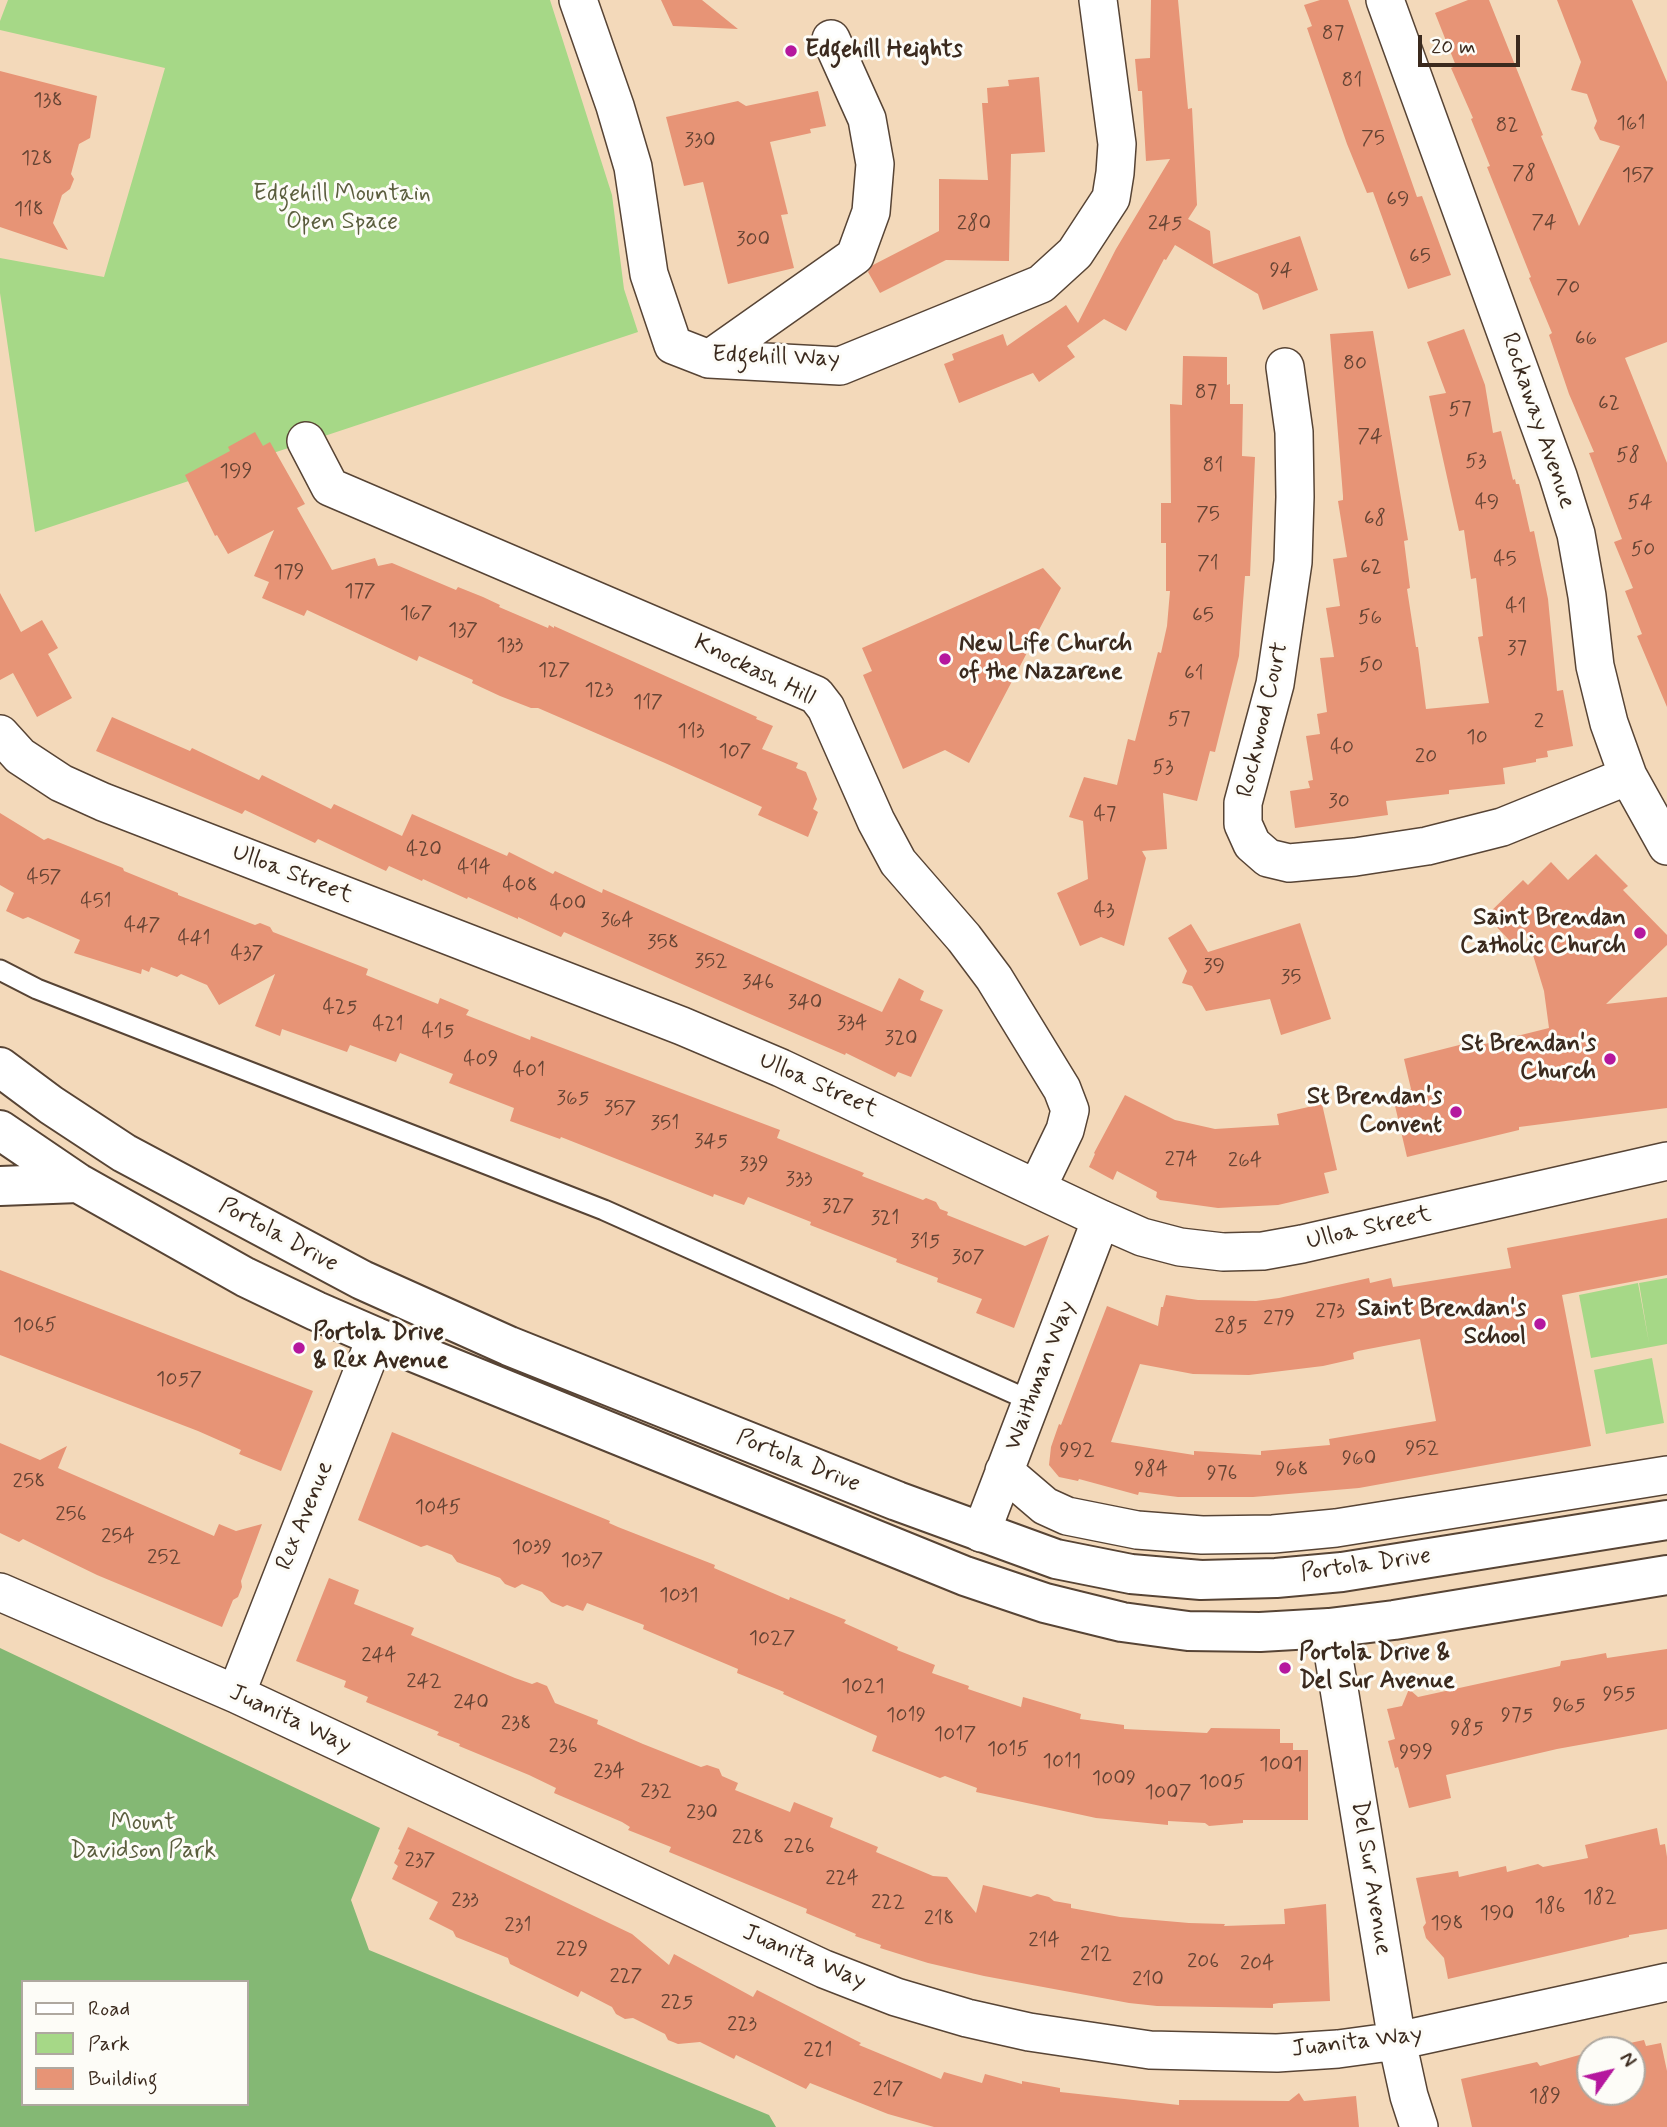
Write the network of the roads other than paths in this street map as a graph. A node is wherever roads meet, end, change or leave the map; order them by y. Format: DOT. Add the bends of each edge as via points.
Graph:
graph roads {
  1 [pos="578,0"];
  2 [pos="1098,0"];
  3 [pos="1385,0"];
  4 [pos="831,39"];
  5 [pos="709,359"];
  6 [pos="1285,367"];
  7 [pos="306,441"];
  8 [pos="0,734"];
  9 [pos="1628,776"];
  10 [pos="1667,846"];
  11 [pos="0,970"];
  12 [pos="0,1067"];
  13 [pos="0,1130"];
  14 [pos="1667,1161"];
  15 [pos="78,1183"];
  16 [pos="0,1186"];
  17 [pos="1037,1188"];
  18 [pos="1101,1219"];
  19 [pos="376,1337"];
  20 [pos="1031,1401"];
  21 [pos="1004,1471"];
  22 [pos="1667,1475"];
  23 [pos="1667,1520"];
  24 [pos="981,1533"];
  25 [pos="1667,1575"];
  26 [pos="0,1592"];
  27 [pos="1329,1628"];
  28 [pos="236,1694"];
  29 [pos="1667,1982"];
  30 [pos="1397,2041"];
  31 [pos="1419,2127"];
  1 -- 5 [label="street, Edgehill Way" via="633,167 649,274 662,317 673,345"];
  2 -- 5 [label="street, Edgehill Way" via="1117,144 1115,173 1111,198 1075,253 1041,284 840,366"];
  3 -- 9 [label="street, Rockaway Avenue" via="1558,476 1576,534 1595,666"];
  4 -- 5 [label="street" via="867,119 875,163 871,212 855,256"];
  6 -- 9 [label="street, Rockwood Court" via="1294,432 1293,562 1275,684 1243,803 1243,824 1252,844 1268,858 1289,863 1427,846 1502,827"];
  7 -- 17 [label="street, Knockash Hill" via="330,487 816,695 898,862 994,978 1062,1089 1070,1110"];
  8 -- 17 [label="street, Ulloa Street" via="20,755 61,783 103,802 682,1026"];
  9 -- 10 [label="street, Rockaway Avenue"];
  11 -- 20 [label="lane" via="37,989 604,1210"];
  12 -- 24 [label="main road, Portola Drive" via="124,1153 362,1280 522,1351"];
  13 -- 15 [label="main road, Portola Drive"];
  14 -- 18 [label="street, Ulloa Street" via="1263,1251 1180,1247"];
  15 -- 16 [label="main road"];
  15 -- 19 [label="main road, Portola Drive" via="245,1277"];
  17 -- 18 [label="street, Ulloa Street"];
  18 -- 20 [label="street, Waithman Way"];
  19 -- 27 [label="main road, Portola Drive" via="965,1576 1045,1603 1122,1622 1188,1631"];
  19 -- 28 [label="street, Rex Avenue"];
  20 -- 21 [label="street, Waithman Way"];
  21 -- 22 [label="street, Portola Drive" via="1045,1506 1067,1516 1137,1530 1202,1535 1336,1528"];
  21 -- 24 [label="street, Waithman Way"];
  23 -- 24 [label="main road, Portola Drive" via="1342,1572 1213,1580 1131,1574 1056,1559"];
  25 -- 27 [label="main road, Portola Drive"];
  26 -- 28 [label="street, Juanita Way"];
  27 -- 30 [label="street, Del Sur Avenue"];
  28 -- 30 [label="street, Juanita Way" via="758,1940 896,1997 955,2015 1040,2034 1150,2050 1277,2053"];
  29 -- 30 [label="street, Juanita Way"];
  30 -- 31 [label="street, Del Sur Avenue"];
}
